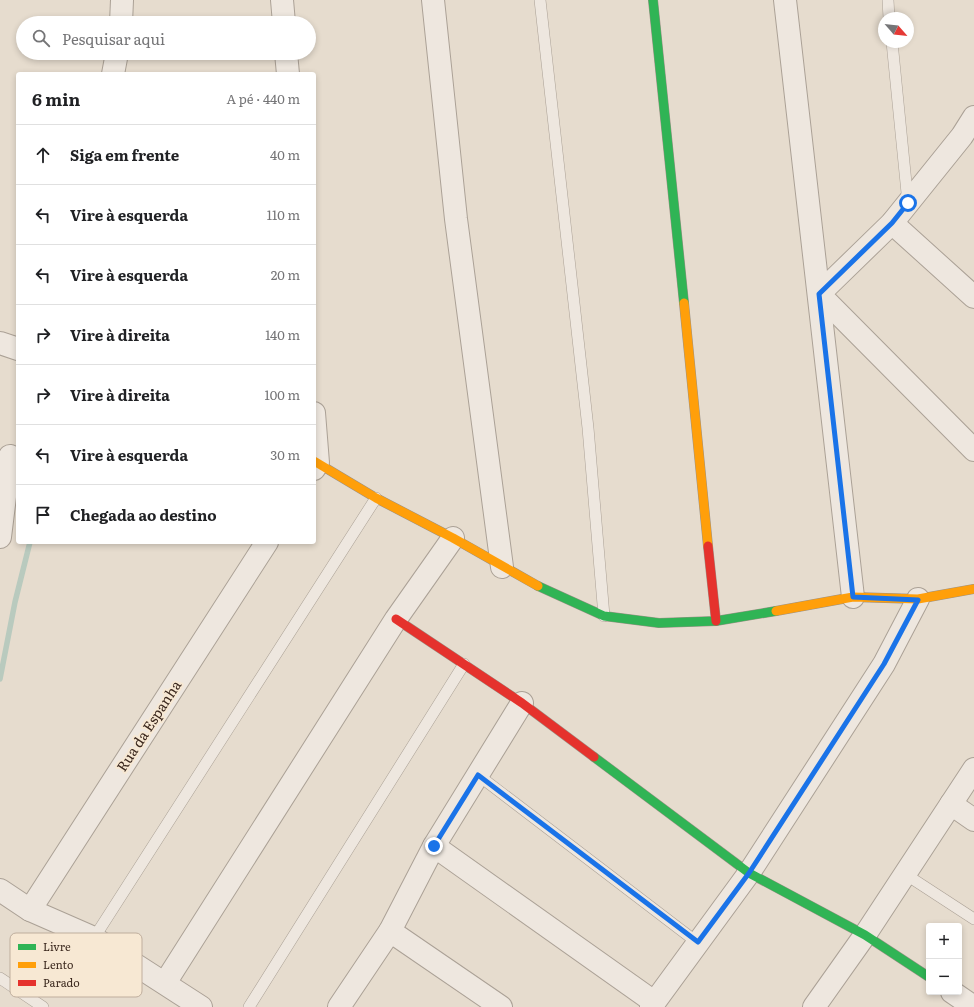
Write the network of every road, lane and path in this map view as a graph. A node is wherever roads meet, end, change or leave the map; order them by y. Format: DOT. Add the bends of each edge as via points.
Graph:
graph roads {
  1 [pos="122,0"];
  2 [pos="282,0"];
  3 [pos="433,0"];
  4 [pos="540,0"];
  5 [pos="653,0"];
  6 [pos="785,0"];
  7 [pos="888,0"];
  8 [pos="889,12"];
  9 [pos="122,16"];
  10 [pos="283,16"];
  11 [pos="893,48"];
  12 [pos="116,60"];
  13 [pos="287,60"];
  14 [pos="113,72"];
  15 [pos="288,72"];
  16 [pos="974,117"];
  17 [pos="968,141"];
  18 [pos="908,203"];
  19 [pos="892,223"];
  20 [pos="819,294"];
  21 [pos="974,297"];
  22 [pos="0,343"];
  23 [pos="16,349"];
  24 [pos="974,450"];
  25 [pos="9,456"];
  26 [pos="316,466"];
  27 [pos="376,498"];
  28 [pos="0,537"];
  29 [pos="453,538"];
  30 [pos="266,544"];
  31 [pos="502,567"];
  32 [pos="974,589"];
  33 [pos="853,597"];
  34 [pos="918,600"];
  35 [pos="604,616"];
  36 [pos="396,619"];
  37 [pos="716,621"];
  38 [pos="464,664"];
  39 [pos="522,703"];
  40 [pos="974,769"];
  41 [pos="478,775"];
  42 [pos="951,804"];
  43 [pos="974,820"];
  44 [pos="434,846"];
  45 [pos="749,873"];
  46 [pos="905,874"];
  47 [pos="0,890"];
  48 [pos="30,910"];
  49 [pos="974,919"];
  50 [pos="390,931"];
  51 [pos="83,933"];
  52 [pos="97,933"];
  53 [pos="864,935"];
  54 [pos="698,942"];
  55 [pos="142,968"];
  56 [pos="926,975"];
  57 [pos="0,978"];
  58 [pos="166,983"];
  59 [pos="10,985"];
  60 [pos="956,995"];
  61 [pos="28,997"];
  62 [pos="652,1004"];
  63 [pos="345,1005"];
  64 [pos="43,1007"];
  65 [pos="201,1007"];
  66 [pos="249,1007"];
  67 [pos="501,1007"];
  68 [pos="814,1007"];
  69 [pos="974,1007"];
  1 -- 9 [label="street"];
  2 -- 10 [label="street"];
  3 -- 31 [label="street" via="456,219"];
  4 -- 35 [label="lane" via="588,428"];
  5 -- 37 [label="street"];
  6 -- 20 [label="street"];
  7 -- 8 [label="lane"];
  11 -- 18 [label="lane"];
  12 -- 14 [label="street"];
  13 -- 15 [label="street"];
  16 -- 17 [label="street"];
  17 -- 18 [label="street"];
  18 -- 19 [label="street"];
  19 -- 20 [label="street"];
  19 -- 21 [label="street"];
  20 -- 24 [label="street"];
  20 -- 33 [label="street"];
  22 -- 23 [label="street"];
  25 -- 28 [label="street"];
  26 -- 27 [label="street"];
  27 -- 29 [label="street"];
  27 -- 52 [label="lane"];
  29 -- 31 [label="street"];
  29 -- 36 [label="street"];
  30 -- 48 [label="street, Rua da Espanha"];
  31 -- 35 [label="street" via="546,591"];
  32 -- 34 [label="street"];
  33 -- 34 [label="street"];
  33 -- 37 [label="street"];
  34 -- 45 [label="street" via="884,664"];
  35 -- 37 [label="street" via="659,623"];
  36 -- 38 [label="street"];
  36 -- 58 [label="street"];
  38 -- 39 [label="street"];
  38 -- 66 [label="lane"];
  39 -- 41 [label="street"];
  39 -- 45 [label="street"];
  40 -- 42 [label="street"];
  41 -- 44 [label="street"];
  41 -- 54 [label="lane"];
  42 -- 43 [label="street"];
  42 -- 46 [label="street"];
  44 -- 50 [label="street"];
  44 -- 62 [label="street"];
  45 -- 53 [label="street"];
  45 -- 54 [label="street"];
  46 -- 49 [label="lane"];
  46 -- 53 [label="street"];
  47 -- 48 [label="street"];
  48 -- 51 [label="street"];
  50 -- 63 [label="street"];
  50 -- 67 [label="street"];
  53 -- 56 [label="street"];
  53 -- 68 [label="street"];
  54 -- 62 [label="street"];
  55 -- 58 [label="street"];
  57 -- 59 [label="lane"];
  58 -- 65 [label="street"];
  60 -- 69 [label="street"];
  61 -- 64 [label="lane"];
}
